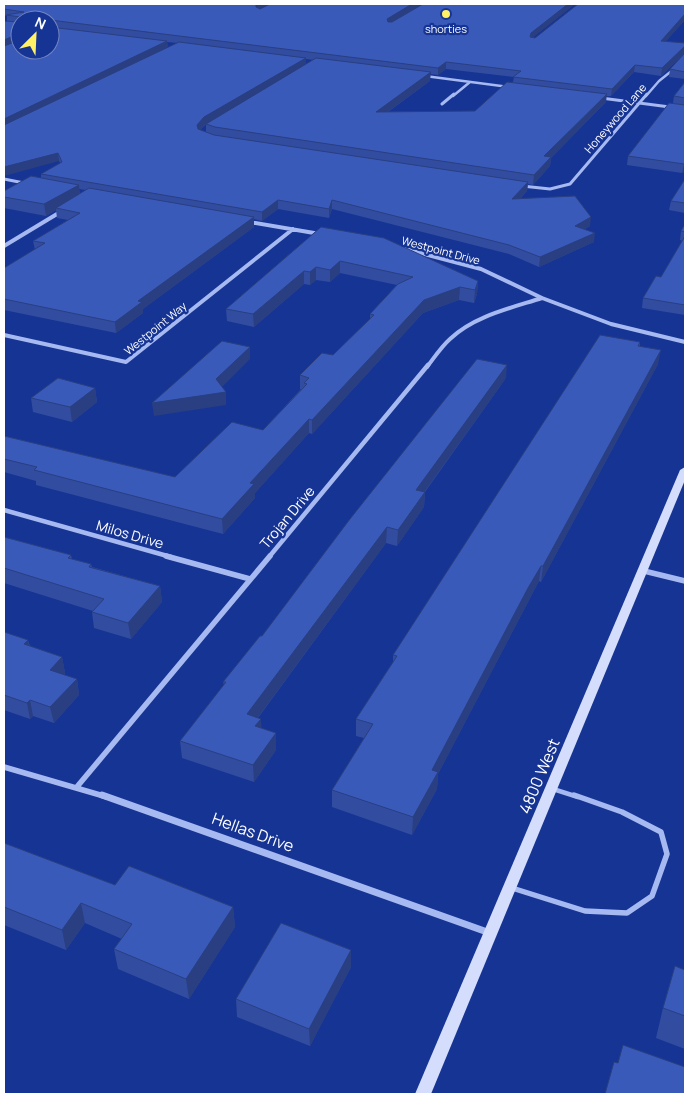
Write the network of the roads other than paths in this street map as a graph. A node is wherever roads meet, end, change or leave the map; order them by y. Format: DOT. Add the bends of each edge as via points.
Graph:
graph roads {
  1 [pos="680,62"];
  2 [pos="422,76"];
  3 [pos="470,82"];
  4 [pos="518,88"];
  5 [pos="595,97"];
  6 [pos="640,103"];
  7 [pos="442,104"];
  8 [pos="685,109"];
  9 [pos="4,179"];
  10 [pos="33,184"];
  11 [pos="520,186"];
  12 [pos="70,206"];
  13 [pos="245,221"];
  14 [pos="293,229"];
  15 [pos="321,234"];
  16 [pos="4,246"];
  17 [pos="395,247"];
  18 [pos="542,298"];
  19 [pos="4,335"];
  20 [pos="685,342"];
  21 [pos="684,477"];
  22 [pos="4,510"];
  23 [pos="644,570"];
  24 [pos="250,579"];
  25 [pos="685,581"];
  26 [pos="4,767"];
  27 [pos="76,788"];
  28 [pos="551,789"];
  29 [pos="510,887"];
  30 [pos="490,933"];
  31 [pos="423,1094"];
  1 -- 6 [label="street, Honeywood Lane"];
  2 -- 3 [label="street"];
  3 -- 4 [label="street"];
  3 -- 7 [label="street"];
  5 -- 6 [label="street"];
  6 -- 8 [label="street"];
  6 -- 11 [label="street, Honeywood Lane" via="572,182 557,189"];
  9 -- 10 [label="street"];
  12 -- 16 [label="street"];
  13 -- 14 [label="street"];
  14 -- 15 [label="street"];
  14 -- 19 [label="street, Westpoint Way" via="126,362"];
  17 -- 18 [label="street, Westpoint Drive" via="481,269"];
  18 -- 20 [label="street, Westpoint Drive" via="611,324"];
  18 -- 24 [label="street, Trojan Drive" via="477,322 449,340"];
  21 -- 23 [label="main road, 4800 West"];
  22 -- 24 [label="street, Milos Drive"];
  23 -- 25 [label="street"];
  23 -- 28 [label="main road, 4800 West"];
  24 -- 27 [label="street, Trojan Drive"];
  26 -- 27 [label="street, Hellas Drive"];
  27 -- 30 [label="street, Hellas Drive" via="129,802"];
  28 -- 29 [label="main road, 4800 West"];
  28 -- 29 [label="lane" via="636,817 661,832 667,854 652,896 627,913 584,911"];
  29 -- 30 [label="main road, 4800 West"];
  30 -- 31 [label="main road, 4800 West"];
}
